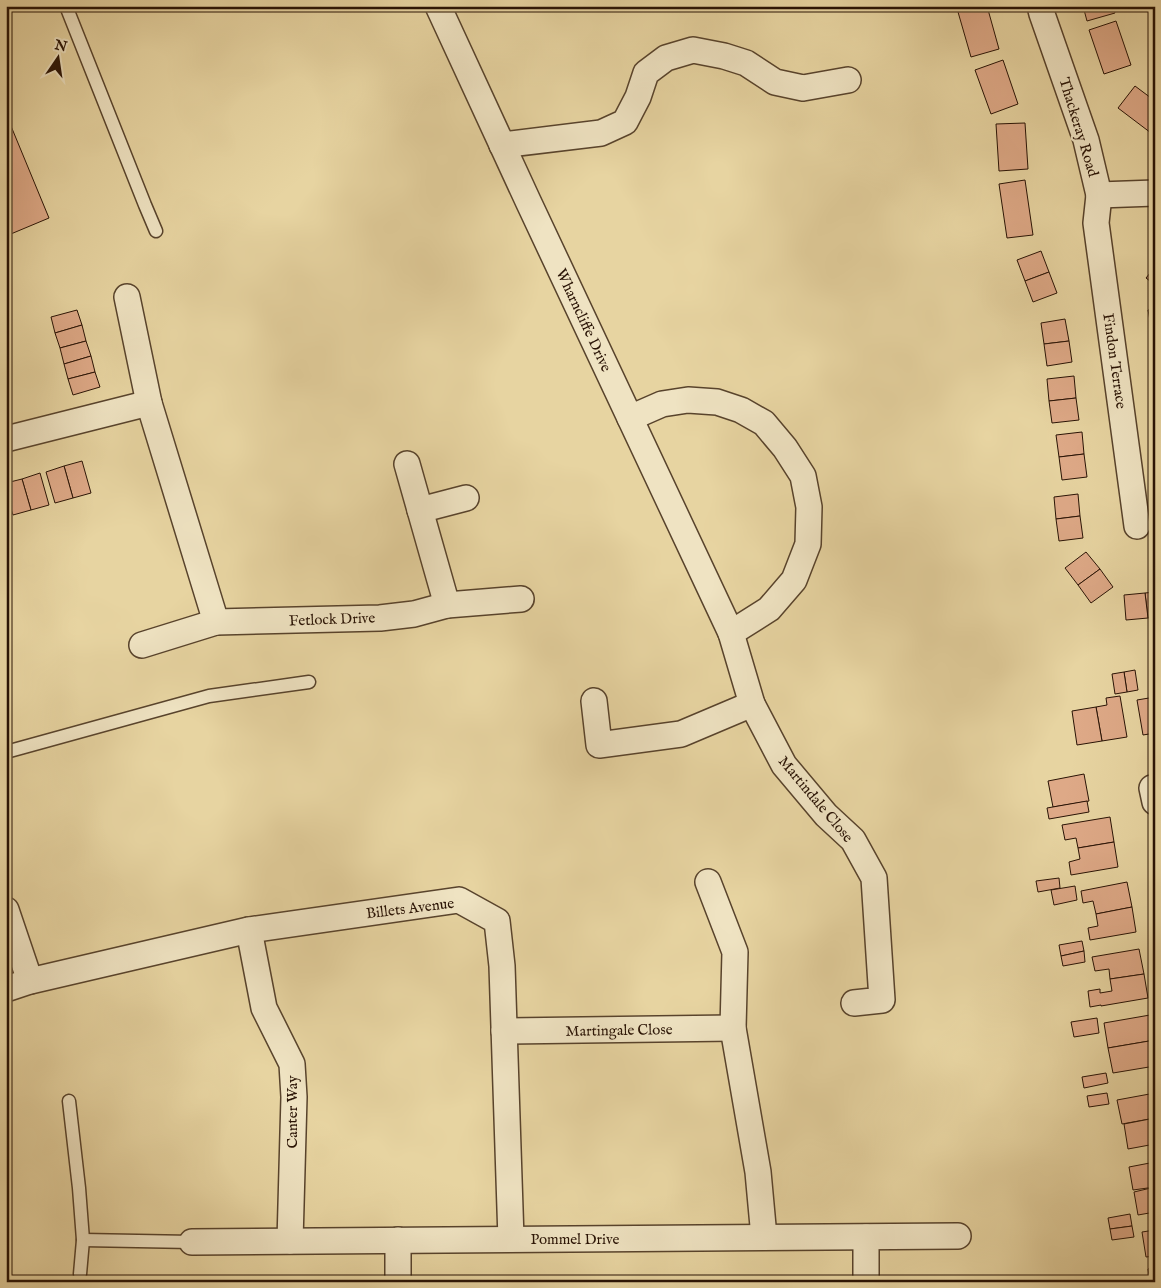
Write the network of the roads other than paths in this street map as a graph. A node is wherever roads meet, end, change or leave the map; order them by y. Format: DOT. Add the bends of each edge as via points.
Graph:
graph roads {
  1 [pos="66,6"];
  2 [pos="438,6"];
  3 [pos="1040,6"];
  4 [pos="848,80"];
  5 [pos="502,145"];
  6 [pos="1155,193"];
  7 [pos="1099,195"];
  8 [pos="156,231"];
  9 [pos="127,297"];
  10 [pos="149,402"];
  11 [pos="630,418"];
  12 [pos="6,439"];
  13 [pos="407,464"];
  14 [pos="466,498"];
  15 [pos="420,510"];
  16 [pos="1137,526"];
  17 [pos="521,599"];
  18 [pos="447,605"];
  19 [pos="216,622"];
  20 [pos="731,633"];
  21 [pos="142,645"];
  22 [pos="309,682"];
  23 [pos="594,701"];
  24 [pos="752,704"];
  25 [pos="6,752"];
  26 [pos="708,882"];
  27 [pos="6,910"];
  28 [pos="249,930"];
  29 [pos="30,981"];
  30 [pos="6,989"];
  31 [pos="854,1003"];
  32 [pos="733,1028"];
  33 [pos="504,1031"];
  34 [pos="69,1101"];
  35 [pos="958,1236"];
  36 [pos="866,1237"];
  37 [pos="764,1238"];
  38 [pos="511,1239"];
  39 [pos="83,1240"];
  40 [pos="398,1240"];
  41 [pos="290,1241"];
  42 [pos="192,1242"];
  43 [pos="80,1274"];
  44 [pos="398,1282"];
  45 [pos="866,1282"];
  1 -- 8 [label="lane"];
  2 -- 5 [label="street, Wharncliffe Drive"];
  3 -- 7 [label="street, Thackeray Road" via="1086,140"];
  4 -- 5 [label="street" via="803,88 776,82 746,63 693,50 666,58 646,73 624,122 601,132"];
  5 -- 11 [label="street, Wharncliffe Drive"];
  6 -- 7 [label="street, Thackeray Road"];
  7 -- 16 [label="street, Findon Terrace" via="1096,223"];
  9 -- 10 [label="street"];
  10 -- 12 [label="street"];
  10 -- 19 [label="street"];
  11 -- 20 [label="street, Wharncliffe Drive"];
  11 -- 20 [label="street" via="662,404 688,400 717,402 741,410 764,423 803,476 809,507 808,544 794,580 769,609"];
  13 -- 15 [label="street"];
  14 -- 15 [label="street"];
  15 -- 18 [label="street"];
  17 -- 18 [label="street, Fetlock Drive"];
  18 -- 19 [label="street, Fetlock Drive" via="414,614 380,618"];
  19 -- 21 [label="street, Fetlock Drive"];
  20 -- 24 [label="street, Martindale Close"];
  22 -- 25 [label="lane" via="209,696"];
  23 -- 24 [label="street" via="599,745 681,734"];
  24 -- 31 [label="street, Martindale Close" via="784,765 826,815 853,840 874,878 882,1000"];
  26 -- 32 [label="street" via="735,952"];
  27 -- 29 [label="street"];
  28 -- 29 [label="street, Billets Avenue"];
  28 -- 33 [label="street, Billets Avenue" via="459,900 497,921"];
  28 -- 41 [label="street, Canter Way" via="264,1008 292,1064"];
  29 -- 30 [label="street, Billets Avenue"];
  32 -- 33 [label="street, Martingale Close"];
  32 -- 37 [label="street" via="758,1172"];
  33 -- 38 [label="street, Billets Avenue"];
  34 -- 39 [label="lane"];
  35 -- 36 [label="street, Pommel Drive"];
  36 -- 37 [label="street, Pommel Drive"];
  36 -- 45 [label="street"];
  37 -- 38 [label="street, Pommel Drive"];
  38 -- 40 [label="street, Pommel Drive"];
  39 -- 42 [label="lane"];
  39 -- 43 [label="lane"];
  40 -- 41 [label="street, Pommel Drive"];
  40 -- 44 [label="street"];
  41 -- 42 [label="street, Pommel Drive"];
}
